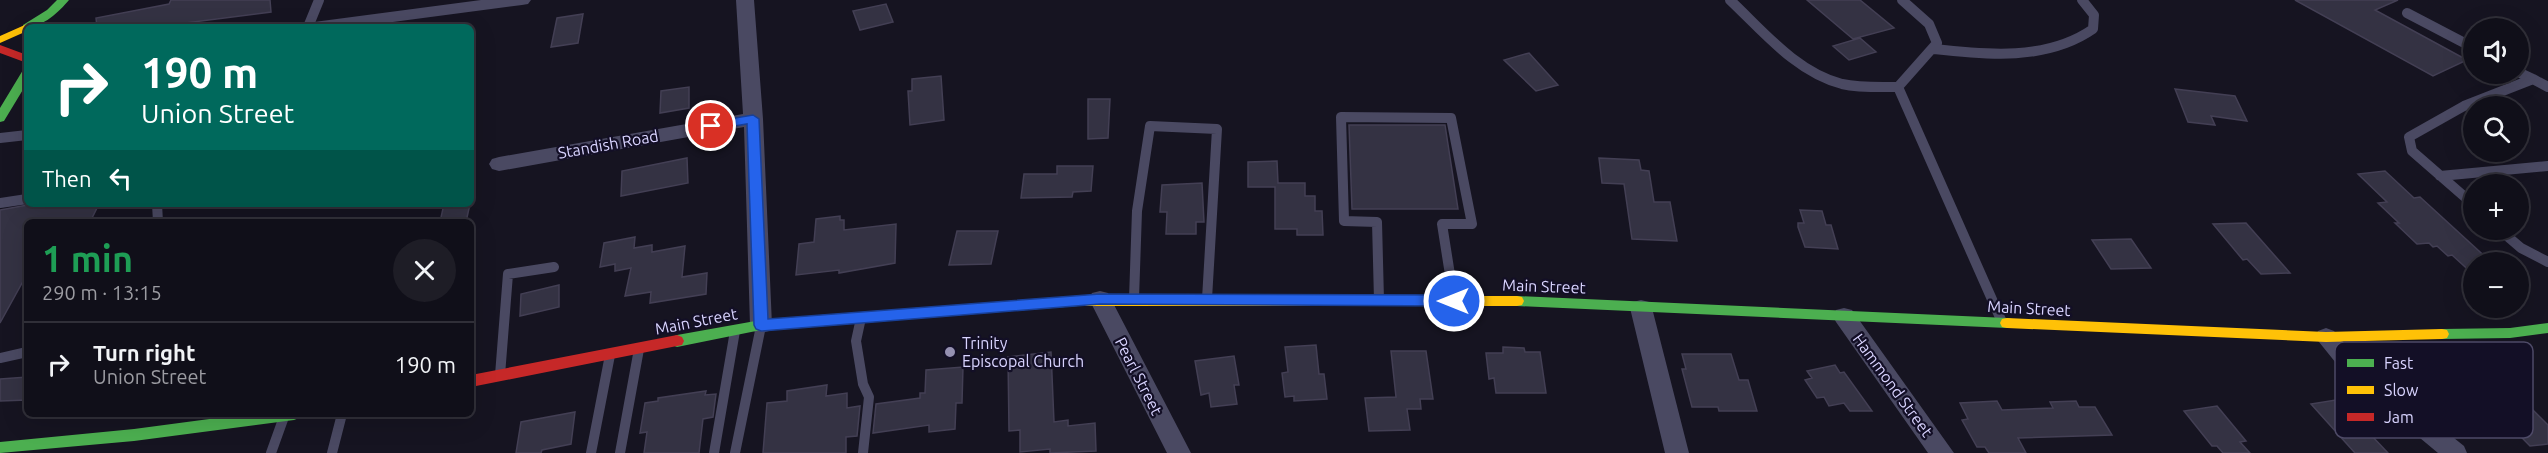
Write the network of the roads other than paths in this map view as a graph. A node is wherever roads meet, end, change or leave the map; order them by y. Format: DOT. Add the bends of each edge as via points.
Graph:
graph roads {
  1 [pos="319,0"];
  2 [pos="522,0"];
  3 [pos="745,0"];
  4 [pos="1730,0"];
  5 [pos="1902,0"];
  6 [pos="2082,0"];
  7 [pos="71,3"];
  8 [pos="2407,13"];
  9 [pos="32,24"];
  10 [pos="309,24"];
  11 [pos="337,24"];
  12 [pos="24,28"];
  13 [pos="0,40"];
  14 [pos="2463,42"];
  15 [pos="0,49"];
  16 [pos="1934,49"];
  17 [pos="24,58"];
  18 [pos="24,78"];
  19 [pos="2529,78"];
  20 [pos="2533,80"];
  21 [pos="1898,87"];
  22 [pos="2548,87"];
  23 [pos="0,118"];
  24 [pos="753,119"];
  25 [pos="24,135"];
  26 [pos="0,138"];
  27 [pos="500,164"];
  28 [pos="2548,166"];
  29 [pos="2440,176"];
  30 [pos="2463,196"];
  31 [pos="24,199"];
  32 [pos="0,203"];
  33 [pos="2512,240"];
  34 [pos="2548,262"];
  35 [pos="554,267"];
  36 [pos="1100,299"];
  37 [pos="1134,299"];
  38 [pos="1207,299"];
  39 [pos="1379,300"];
  40 [pos="1454,301"];
  41 [pos="1641,308"];
  42 [pos="1844,316"];
  43 [pos="861,317"];
  44 [pos="2003,324"];
  45 [pos="761,325"];
  46 [pos="2548,328"];
  47 [pos="735,331"];
  48 [pos="2326,337"];
  49 [pos="2335,348"];
  50 [pos="639,349"];
  51 [pos="24,353"];
  52 [pos="610,354"];
  53 [pos="0,358"];
  54 [pos="500,375"];
  55 [pos="474,380"];
  56 [pos="256,417"];
  57 [pos="287,417"];
  58 [pos="341,417"];
  59 [pos="2437,438"];
  60 [pos="0,448"];
  61 [pos="67,448"];
  62 [pos="271,453"];
  63 [pos="332,453"];
  64 [pos="591,453"];
  65 [pos="620,453"];
  66 [pos="714,453"];
  67 [pos="735,453"];
  68 [pos="863,453"];
  69 [pos="1178,453"];
  70 [pos="1677,453"];
  71 [pos="1942,453"];
  72 [pos="2455,453"];
  1 -- 10 [label="lane"];
  2 -- 11 [label="street"];
  3 -- 24 [label="street"];
  4 -- 21 [label="lane" via="1793,58 1823,77 1858,87"];
  5 -- 16 [label="lane" via="1935,32"];
  6 -- 16 [label="lane" via="2094,15 2093,29 2050,48 2010,56"];
  7 -- 9 [label="main road"];
  8 -- 14 [label="lane"];
  12 -- 13 [label="main road"];
  15 -- 17 [label="main road"];
  16 -- 21 [label="lane"];
  18 -- 23 [label="main road"];
  19 -- 20 [label="lane"];
  20 -- 22 [label="lane"];
  20 -- 29 [label="lane" via="2464,106 2409,137 2412,151"];
  21 -- 44 [label="lane"];
  24 -- 27 [label="street, Standish Road"];
  24 -- 45 [label="street"];
  25 -- 26 [label="lane"];
  28 -- 29 [label="lane"];
  29 -- 30 [label="lane"];
  31 -- 32 [label="lane"];
  33 -- 34 [label="lane"];
  35 -- 54 [label="lane" via="508,274"];
  36 -- 37 [label="main road, Main Street"];
  36 -- 43 [label="main road, Main Street"];
  36 -- 69 [label="street, Pearl Street"];
  37 -- 38 [label="main road, Main Street"];
  37 -- 38 [label="lane" via="1137,211 1150,126 1217,129"];
  38 -- 39 [label="main road, Main Street"];
  39 -- 40 [label="main road, Main Street"];
  39 -- 40 [label="lane" via="1377,222 1344,220 1341,117 1451,118 1472,224 1442,224"];
  40 -- 41 [label="main road, Main Street"];
  41 -- 42 [label="main road, Main Street"];
  41 -- 70 [label="street"];
  42 -- 44 [label="main road, Main Street"];
  42 -- 71 [label="street, Hammond Street"];
  43 -- 45 [label="main road, Main Street"];
  43 -- 68 [label="lane" via="856,341 869,397"];
  44 -- 48 [label="main road, Main Street"];
  45 -- 47 [label="main road, Main Street"];
  45 -- 67 [label="lane"];
  46 -- 48 [label="main road, Main Street" via="2510,333"];
  47 -- 50 [label="main road, Main Street"];
  47 -- 66 [label="lane"];
  48 -- 49 [label="street"];
  50 -- 52 [label="main road, Main Street"];
  50 -- 65 [label="lane"];
  51 -- 53 [label="lane"];
  52 -- 54 [label="main road, Main Street"];
  52 -- 64 [label="lane"];
  54 -- 55 [label="main road, Main Street"];
  56 -- 61 [label="main road"];
  57 -- 62 [label="lane"];
  58 -- 63 [label="lane"];
  59 -- 72 [label="street"];
  60 -- 61 [label="main road"];
}
